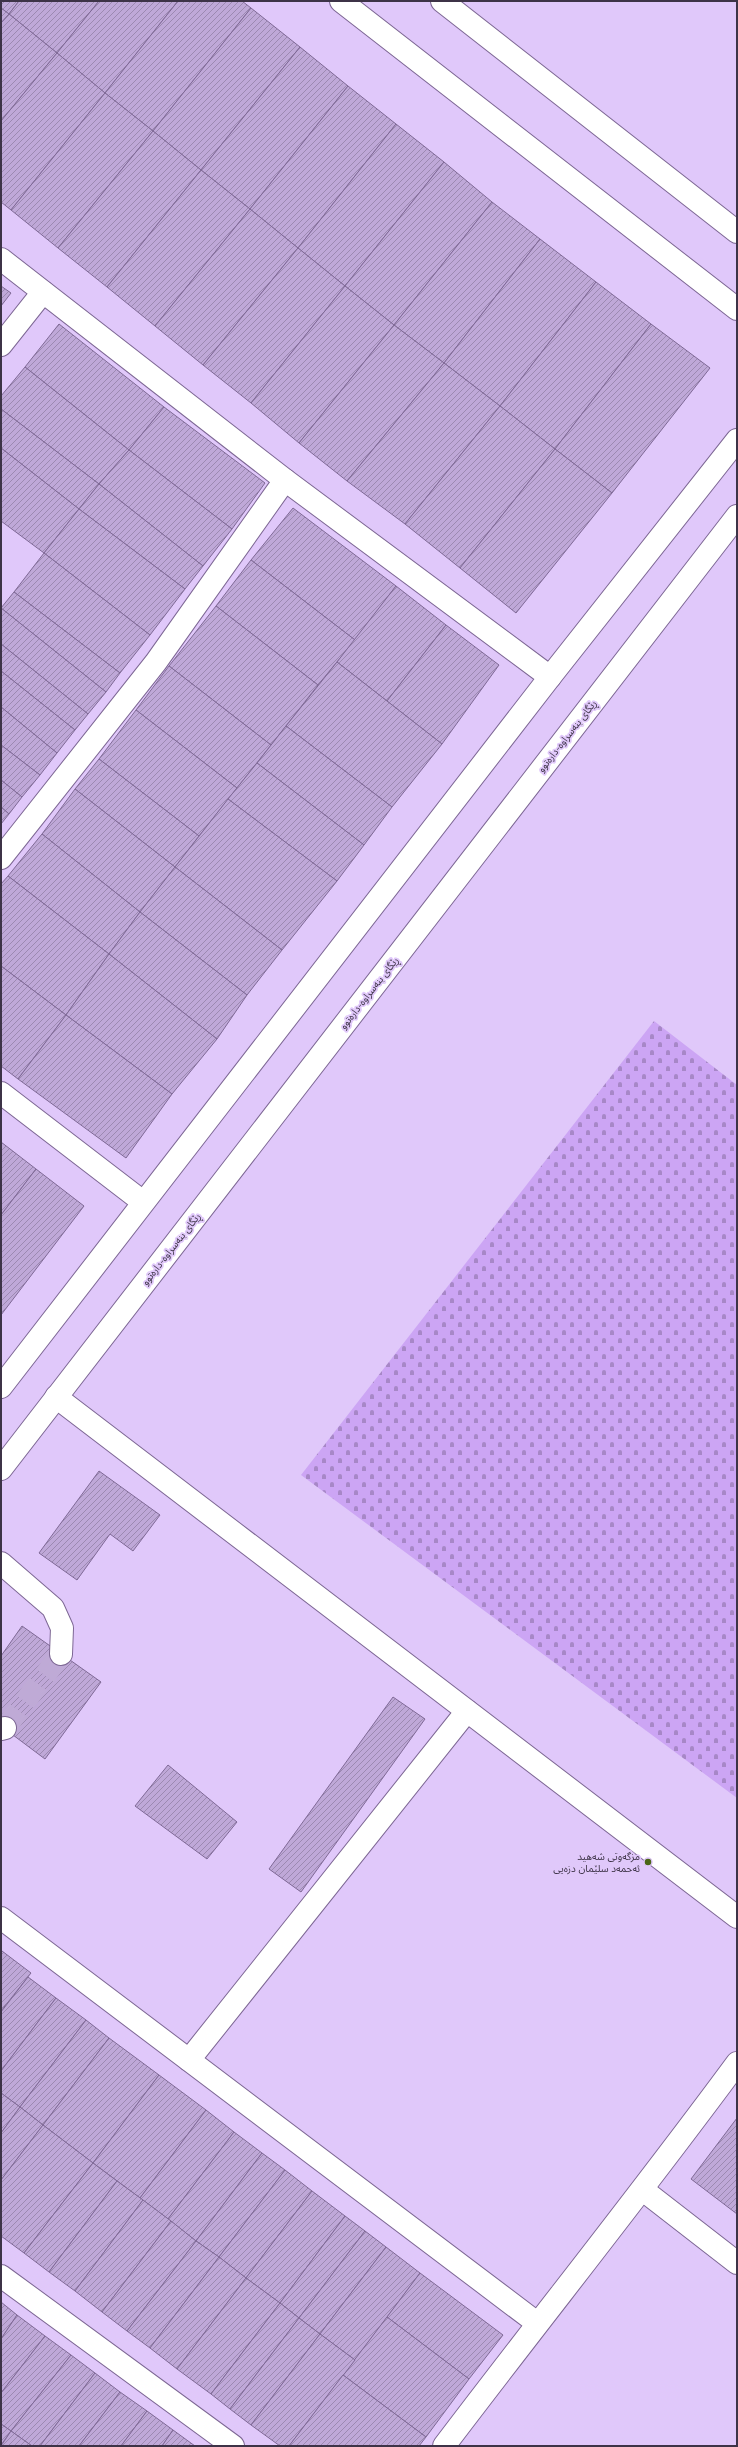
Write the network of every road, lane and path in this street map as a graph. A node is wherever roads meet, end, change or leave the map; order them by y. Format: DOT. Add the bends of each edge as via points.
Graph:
graph roads {
  1 [pos="341,1"];
  2 [pos="442,1"];
  3 [pos="737,232"];
  4 [pos="1,259"];
  5 [pos="43,292"];
  6 [pos="737,309"];
  7 [pos="1,345"];
  8 [pos="737,440"];
  9 [pos="286,480"];
  10 [pos="737,516"];
  11 [pos="550,677"];
  12 [pos="1,858"];
  13 [pos="1,1093"];
  14 [pos="143,1202"];
  15 [pos="2,1383"];
  16 [pos="56,1397"];
  17 [pos="4,1460"];
  18 [pos="1,1563"];
  19 [pos="61,1654"];
  20 [pos="467,1711"];
  21 [pos="737,1917"];
  22 [pos="1,1918"];
  23 [pos="189,2060"];
  24 [pos="737,2063"];
  25 [pos="643,2190"];
  26 [pos="737,2263"];
  27 [pos="1,2276"];
  28 [pos="537,2323"];
  29 [pos="233,2446"];
  30 [pos="444,2446"];
  1 -- 6 [label="street"];
  2 -- 3 [label="street"];
  4 -- 5 [label="street"];
  5 -- 7 [label="street"];
  5 -- 9 [label="street"];
  8 -- 11 [label="street"];
  9 -- 11 [label="street"];
  9 -- 12 [label="street" via="156,662"];
  10 -- 16 [label="street, ڕێگای بنەسراوە-دارەتوو"];
  11 -- 14 [label="street"];
  13 -- 14 [label="street"];
  14 -- 15 [label="street"];
  16 -- 17 [label="street, ڕێگای بنەسراوە-دارەتوو"];
  16 -- 20 [label="street"];
  18 -- 19 [label="street" via="53,1608 62,1628"];
  20 -- 21 [label="street"];
  20 -- 23 [label="street"];
  22 -- 23 [label="street"];
  23 -- 28 [label="street"];
  24 -- 25 [label="street"];
  25 -- 26 [label="street"];
  25 -- 28 [label="street"];
  27 -- 29 [label="street"];
  28 -- 30 [label="street"];
}
